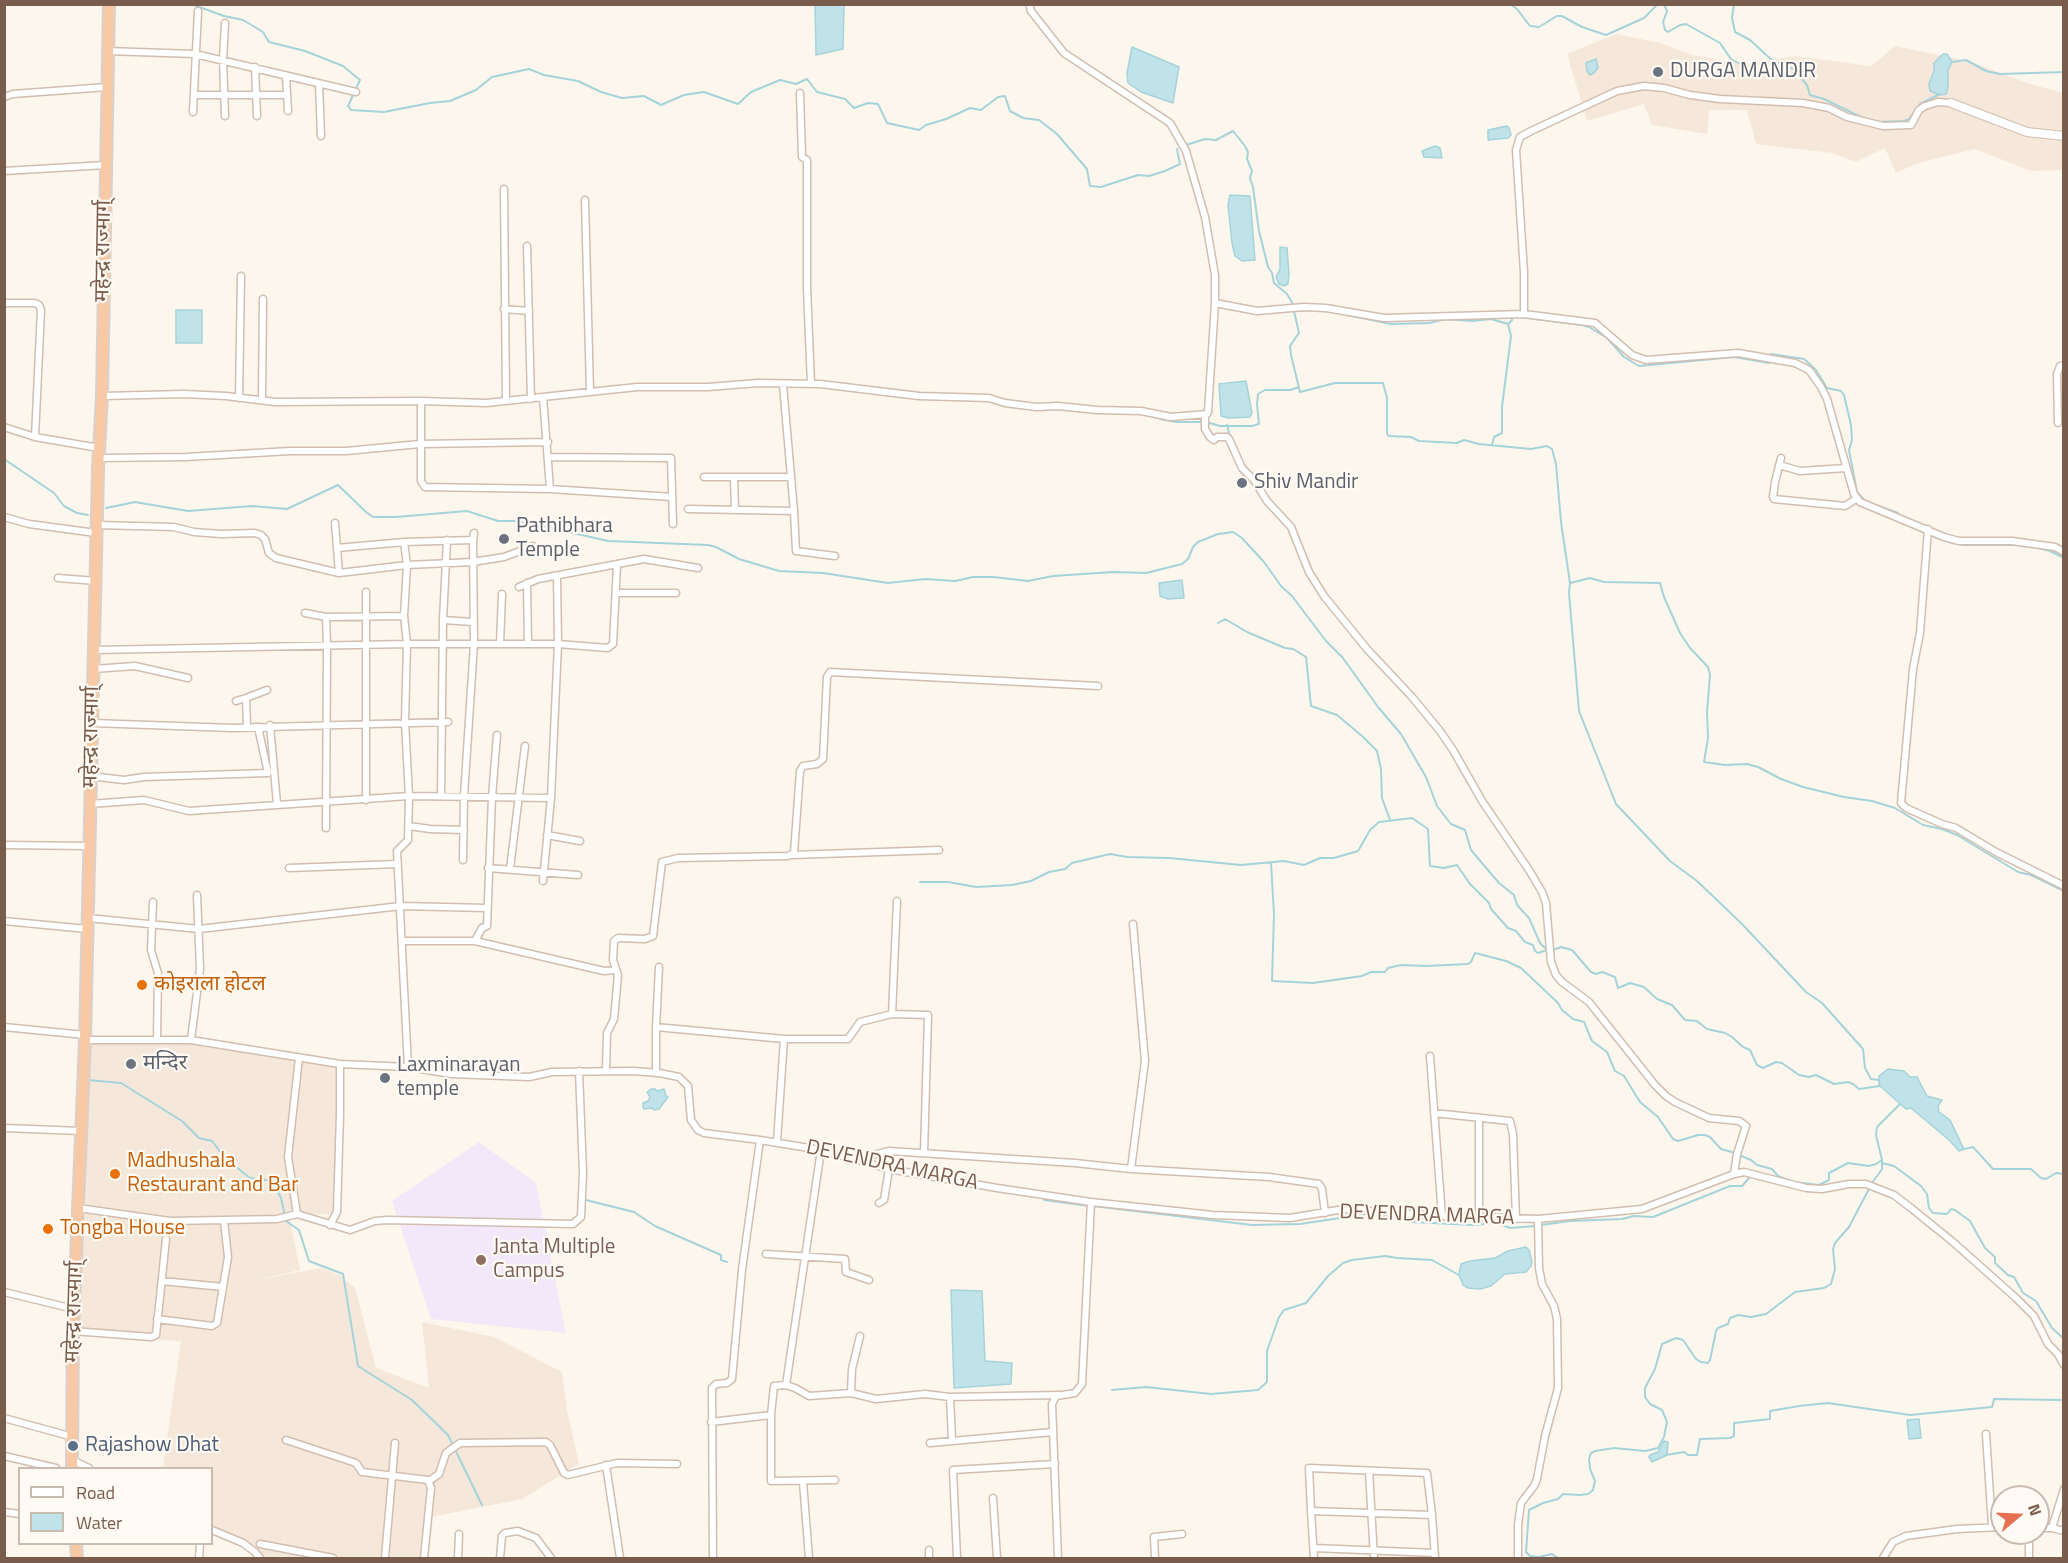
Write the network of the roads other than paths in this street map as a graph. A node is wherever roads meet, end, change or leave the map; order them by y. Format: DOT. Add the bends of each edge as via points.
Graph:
graph roads {
  1 [pos="109,4"];
  2 [pos="1029,4"];
  3 [pos="198,11"];
  4 [pos="225,23"];
  5 [pos="107,51"];
  6 [pos="195,54"];
  7 [pos="223,60"];
  8 [pos="255,67"];
  9 [pos="286,76"];
  10 [pos="319,84"];
  11 [pos="107,87"];
  12 [pos="356,92"];
  13 [pos="800,93"];
  14 [pos="224,95"];
  15 [pos="256,95"];
  16 [pos="287,95"];
  17 [pos="194,96"];
  18 [pos="4,97"];
  19 [pos="1950,103"];
  20 [pos="288,111"];
  21 [pos="193,112"];
  22 [pos="225,116"];
  23 [pos="257,116"];
  24 [pos="321,136"];
  25 [pos="2064,136"];
  26 [pos="106,165"];
  27 [pos="4,171"];
  28 [pos="504,189"];
  29 [pos="585,200"];
  30 [pos="528,246"];
  31 [pos="241,276"];
  32 [pos="263,299"];
  33 [pos="4,303"];
  34 [pos="1215,303"];
  35 [pos="504,309"];
  36 [pos="529,311"];
  37 [pos="1524,314"];
  38 [pos="2064,365"];
  39 [pos="811,384"];
  40 [pos="783,385"];
  41 [pos="590,392"];
  42 [pos="102,396"];
  43 [pos="543,397"];
  44 [pos="238,398"];
  45 [pos="531,399"];
  46 [pos="262,400"];
  47 [pos="422,401"];
  48 [pos="506,401"];
  49 [pos="1204,420"];
  50 [pos="2058,423"];
  51 [pos="4,427"];
  52 [pos="35,436"];
  53 [pos="548,442"];
  54 [pos="420,444"];
  55 [pos="99,453"];
  56 [pos="549,457"];
  57 [pos="1846,468"];
  58 [pos="704,477"];
  59 [pos="734,477"];
  60 [pos="791,477"];
  61 [pos="550,489"];
  62 [pos="672,497"];
  63 [pos="1856,499"];
  64 [pos="688,509"];
  65 [pos="735,510"];
  66 [pos="794,511"];
  67 [pos="4,517"];
  68 [pos="335,523"];
  69 [pos="673,524"];
  70 [pos="96,529"];
  71 [pos="1928,529"];
  72 [pos="447,540"];
  73 [pos="404,542"];
  74 [pos="533,546"];
  75 [pos="337,548"];
  76 [pos="2064,552"];
  77 [pos="834,556"];
  78 [pos="473,562"];
  79 [pos="447,563"];
  80 [pos="617,565"];
  81 [pos="407,566"];
  82 [pos="698,568"];
  83 [pos="339,573"];
  84 [pos="557,576"];
  85 [pos="58,578"];
  86 [pos="96,581"];
  87 [pos="527,583"];
  88 [pos="519,587"];
  89 [pos="366,592"];
  90 [pos="615,593"];
  91 [pos="676,593"];
  92 [pos="502,594"];
  93 [pos="305,613"];
  94 [pos="404,615"];
  95 [pos="366,616"];
  96 [pos="326,617"];
  97 [pos="443,620"];
  98 [pos="473,622"];
  99 [pos="367,644"];
  100 [pos="407,644"];
  101 [pos="474,644"];
  102 [pos="500,644"];
  103 [pos="528,644"];
  104 [pos="558,644"];
  105 [pos="327,645"];
  106 [pos="443,645"];
  107 [pos="94,650"];
  108 [pos="93,669"];
  109 [pos="188,678"];
  110 [pos="1098,686"];
  111 [pos="267,690"];
  112 [pos="246,698"];
  113 [pos="236,701"];
  114 [pos="445,722"];
  115 [pos="92,723"];
  116 [pos="405,723"];
  117 [pos="366,724"];
  118 [pos="270,725"];
  119 [pos="327,725"];
  120 [pos="247,726"];
  121 [pos="233,728"];
  122 [pos="497,735"];
  123 [pos="525,746"];
  124 [pos="90,776"];
  125 [pos="409,796"];
  126 [pos="441,796"];
  127 [pos="464,796"];
  128 [pos="492,797"];
  129 [pos="518,797"];
  130 [pos="551,798"];
  131 [pos="366,800"];
  132 [pos="326,801"];
  133 [pos="90,804"];
  134 [pos="277,804"];
  135 [pos="409,826"];
  136 [pos="326,828"];
  137 [pos="464,830"];
  138 [pos="547,836"];
  139 [pos="580,841"];
  140 [pos="4,845"];
  141 [pos="89,846"];
  142 [pos="939,850"];
  143 [pos="792,855"];
  144 [pos="463,860"];
  145 [pos="398,864"];
  146 [pos="289,868"];
  147 [pos="488,868"];
  148 [pos="510,869"];
  149 [pos="543,871"];
  150 [pos="578,875"];
  151 [pos="543,881"];
  152 [pos="2064,885"];
  153 [pos="197,895"];
  154 [pos="897,901"];
  155 [pos="153,902"];
  156 [pos="401,906"];
  157 [pos="486,908"];
  158 [pos="4,921"];
  159 [pos="88,924"];
  160 [pos="152,924"];
  161 [pos="1133,924"];
  162 [pos="199,929"];
  163 [pos="475,941"];
  164 [pos="403,942"];
  165 [pos="659,967"];
  166 [pos="615,970"];
  167 [pos="892,1014"];
  168 [pos="4,1027"];
  169 [pos="656,1027"];
  170 [pos="85,1037"];
  171 [pos="157,1039"];
  172 [pos="783,1039"];
  173 [pos="192,1040"];
  174 [pos="1430,1056"];
  175 [pos="299,1058"];
  176 [pos="340,1064"];
  177 [pos="408,1067"];
  178 [pos="579,1071"];
  179 [pos="606,1071"];
  180 [pos="656,1073"];
  181 [pos="1434,1113"];
  182 [pos="1479,1118"];
  183 [pos="4,1128"];
  184 [pos="81,1131"];
  185 [pos="760,1140"];
  186 [pos="777,1142"];
  187 [pos="821,1150"];
  188 [pos="924,1153"];
  189 [pos="857,1159"];
  190 [pos="889,1169"];
  191 [pos="1131,1169"];
  192 [pos="1734,1174"];
  193 [pos="1091,1202"];
  194 [pos="879,1203"];
  195 [pos="78,1208"];
  196 [pos="1325,1213"];
  197 [pos="297,1214"];
  198 [pos="1442,1216"];
  199 [pos="1479,1217"];
  200 [pos="1516,1219"];
  201 [pos="1538,1219"];
  202 [pos="224,1221"];
  203 [pos="330,1225"];
  204 [pos="166,1239"];
  205 [pos="766,1254"];
  206 [pos="805,1256"];
  207 [pos="869,1280"];
  208 [pos="162,1281"];
  209 [pos="223,1287"];
  210 [pos="4,1292"];
  211 [pos="74,1309"];
  212 [pos="157,1319"];
  213 [pos="74,1331"];
  214 [pos="860,1336"];
  215 [pos="2064,1365"];
  216 [pos="786,1385"];
  217 [pos="851,1393"];
  218 [pos="1060,1395"];
  219 [pos="950,1397"];
  220 [pos="771,1415"];
  221 [pos="4,1418"];
  222 [pos="711,1422"];
  223 [pos="1053,1432"];
  224 [pos="1986,1434"];
  225 [pos="73,1437"];
  226 [pos="286,1440"];
  227 [pos="952,1440"];
  228 [pos="395,1443"];
  229 [pos="930,1443"];
  230 [pos="4,1456"];
  231 [pos="72,1464"];
  232 [pos="677,1464"];
  233 [pos="1055,1464"];
  234 [pos="606,1465"];
  235 [pos="52,1467"];
  236 [pos="1369,1471"];
  237 [pos="392,1474"];
  238 [pos="835,1480"];
  239 [pos="429,1481"];
  240 [pos="803,1482"];
  241 [pos="2064,1489"];
  242 [pos="1990,1495"];
  243 [pos="993,1498"];
  244 [pos="1311,1511"];
  245 [pos="1370,1512"];
  246 [pos="1432,1515"];
  247 [pos="1990,1526"];
  248 [pos="2052,1528"];
  249 [pos="213,1530"];
  250 [pos="2064,1531"];
  251 [pos="459,1534"];
  252 [pos="1182,1534"];
  253 [pos="260,1544"];
  254 [pos="1314,1548"];
  255 [pos="929,1550"];
  256 [pos="1373,1550"];
  257 [pos="1435,1556"];
  258 [pos="260,1558"];
  259 [pos="333,1558"];
  260 [pos="385,1558"];
  261 [pos="424,1558"];
  262 [pos="458,1558"];
  263 [pos="500,1558"];
  264 [pos="551,1558"];
  265 [pos="620,1558"];
  266 [pos="713,1558"];
  267 [pos="809,1558"];
  268 [pos="929,1558"];
  269 [pos="957,1558"];
  270 [pos="997,1558"];
  271 [pos="1058,1558"];
  272 [pos="1155,1558"];
  273 [pos="1314,1558"];
  274 [pos="1374,1558"];
  275 [pos="1518,1558"];
  276 [pos="1883,1558"];
  1 -- 5 [label="highway, महेन्द्र राज्मार्ग्"];
  2 -- 34 [label="street" via="1064,53 1170,123 1186,151 1205,217 1215,275"];
  3 -- 6 [label="street"];
  4 -- 7 [label="street"];
  5 -- 6 [label="street"];
  5 -- 11 [label="highway, महेन्द्र राज्मार्ग्"];
  6 -- 7 [label="street"];
  6 -- 17 [label="street"];
  7 -- 8 [label="street"];
  7 -- 14 [label="street"];
  8 -- 9 [label="street"];
  8 -- 15 [label="street"];
  9 -- 10 [label="street"];
  9 -- 16 [label="street"];
  10 -- 12 [label="street"];
  10 -- 24 [label="street"];
  11 -- 18 [label="street"];
  11 -- 26 [label="highway, महेन्द्र राज्मार्ग्"];
  13 -- 39 [label="street" via="802,157 807,160"];
  14 -- 15 [label="street"];
  14 -- 17 [label="street"];
  14 -- 22 [label="street"];
  15 -- 16 [label="street"];
  15 -- 23 [label="street"];
  16 -- 20 [label="street"];
  17 -- 21 [label="street"];
  19 -- 25 [label="street" via="2027,132"];
  19 -- 37 [label="street" via="1938,102 1919,110 1911,125 1882,126 1810,104 1720,99 1644,86 1617,91 1520,137 1516,158"];
  26 -- 27 [label="street"];
  26 -- 42 [label="highway, महेन्द्र राज्मार्ग्"];
  28 -- 35 [label="street"];
  29 -- 41 [label="street"];
  30 -- 36 [label="street"];
  31 -- 44 [label="street"];
  32 -- 46 [label="street"];
  33 -- 52 [label="street" via="35,303 41,310"];
  34 -- 37 [label="street" via="1257,311 1326,308 1384,318"];
  34 -- 49 [label="street" via="1208,412"];
  35 -- 36 [label="street"];
  35 -- 48 [label="street"];
  36 -- 45 [label="street"];
  37 -- 57 [label="street" via="1595,323 1632,356 1646,360 1738,353 1801,365 1815,377 1827,399"];
  38 -- 50 [label="street" via="2057,374"];
  39 -- 40 [label="street"];
  39 -- 49 [label="street" via="989,399 1036,407 1141,411"];
  40 -- 41 [label="street" via="637,387"];
  40 -- 60 [label="street"];
  41 -- 43 [label="street"];
  42 -- 44 [label="street" via="184,394"];
  42 -- 55 [label="highway, महेन्द्र राज्मार्ग्"];
  43 -- 45 [label="street"];
  43 -- 53 [label="street"];
  44 -- 46 [label="street"];
  45 -- 48 [label="street"];
  46 -- 47 [label="street"];
  47 -- 48 [label="street"];
  47 -- 54 [label="street"];
  49 -- 192 [label="street" via="1211,439 1229,439 1242,468 1291,527 1324,596 1413,697 1453,750 1542,892 1556,975 1589,1002 1666,1096 1709,1118 1746,1126"];
  51 -- 52 [label="street"];
  52 -- 55 [label="street"];
  53 -- 54 [label="street"];
  53 -- 56 [label="street"];
  54 -- 55 [label="street" via="186,457"];
  54 -- 61 [label="street" via="420,481 425,486"];
  55 -- 70 [label="highway, महेन्द्र राज्मार्ग्"];
  56 -- 61 [label="street"];
  56 -- 62 [label="street" via="670,458"];
  57 -- 63 [label="street"];
  57 -- 63 [label="street" via="1800,471 1780,461 1773,497 1845,506"];
  58 -- 59 [label="street"];
  59 -- 60 [label="street"];
  59 -- 65 [label="street"];
  60 -- 66 [label="street"];
  61 -- 62 [label="street"];
  62 -- 69 [label="street"];
  63 -- 71 [label="street"];
  64 -- 65 [label="street"];
  65 -- 66 [label="street"];
  66 -- 77 [label="street" via="796,551"];
  67 -- 70 [label="street" via="29,524"];
  68 -- 75 [label="street"];
  70 -- 83 [label="street" via="174,527 194,532 255,533 265,539 269,553 276,558"];
  70 -- 86 [label="highway, महेन्द्र राज्मार्ग्"];
  71 -- 76 [label="street" via="1959,541 2012,541"];
  71 -- 152 [label="street" via="1901,802 1906,808 1956,828 1995,852"];
  72 -- 73 [label="street"];
  72 -- 78 [label="street" via="473,536"];
  72 -- 79 [label="street"];
  73 -- 75 [label="street"];
  73 -- 81 [label="street"];
  74 -- 78 [label="street" via="504,557"];
  75 -- 83 [label="street"];
  78 -- 79 [label="street"];
  78 -- 98 [label="street"];
  79 -- 81 [label="street"];
  79 -- 97 [label="street"];
  80 -- 82 [label="street" via="644,559"];
  80 -- 84 [label="street"];
  80 -- 90 [label="street"];
  81 -- 83 [label="street"];
  81 -- 94 [label="street"];
  84 -- 87 [label="street"];
  84 -- 104 [label="street"];
  85 -- 86 [label="street"];
  86 -- 107 [label="highway, महेन्द्र राज्मार्ग्"];
  87 -- 88 [label="street"];
  87 -- 103 [label="street"];
  89 -- 95 [label="street"];
  90 -- 91 [label="street"];
  90 -- 104 [label="street" via="612,646"];
  92 -- 102 [label="street"];
  93 -- 96 [label="street"];
  94 -- 95 [label="street"];
  94 -- 100 [label="street"];
  95 -- 96 [label="street"];
  95 -- 99 [label="street"];
  96 -- 105 [label="street"];
  97 -- 98 [label="street"];
  97 -- 106 [label="street"];
  98 -- 101 [label="street"];
  99 -- 100 [label="street"];
  99 -- 105 [label="street"];
  99 -- 117 [label="street"];
  100 -- 106 [label="street"];
  100 -- 116 [label="street"];
  101 -- 102 [label="street"];
  101 -- 106 [label="street"];
  101 -- 127 [label="street"];
  102 -- 103 [label="street"];
  103 -- 104 [label="street"];
  104 -- 130 [label="street"];
  105 -- 107 [label="street"];
  105 -- 119 [label="street"];
  106 -- 114 [label="street"];
  107 -- 108 [label="highway, महेन्द्र राज्मार्ग्"];
  108 -- 109 [label="street" via="135,666"];
  108 -- 115 [label="highway, महेन्द्र राज्मार्ग्"];
  110 -- 143 [label="street" via="830,672 823,759 803,766 800,771"];
  111 -- 112 [label="street"];
  112 -- 113 [label="street"];
  112 -- 120 [label="street"];
  114 -- 116 [label="street"];
  114 -- 126 [label="street"];
  115 -- 121 [label="street"];
  115 -- 124 [label="highway, महेन्द्र राज्मार्ग्"];
  116 -- 117 [label="street"];
  116 -- 125 [label="street"];
  117 -- 119 [label="street"];
  117 -- 131 [label="street"];
  118 -- 119 [label="street"];
  118 -- 120 [label="street"];
  118 -- 134 [label="street"];
  119 -- 132 [label="street"];
  120 -- 121 [label="street"];
  121 -- 124 [label="street" via="258,727 268,773 124,780"];
  122 -- 128 [label="street"];
  123 -- 129 [label="street"];
  124 -- 133 [label="highway, महेन्द्र राज्मार्ग्"];
  125 -- 126 [label="street"];
  125 -- 131 [label="street"];
  125 -- 135 [label="street"];
  126 -- 127 [label="street"];
  127 -- 128 [label="street"];
  127 -- 137 [label="street"];
  128 -- 129 [label="street"];
  128 -- 147 [label="street"];
  129 -- 130 [label="street"];
  129 -- 148 [label="street"];
  130 -- 138 [label="street"];
  131 -- 132 [label="street"];
  132 -- 134 [label="street"];
  132 -- 136 [label="street"];
  133 -- 134 [label="street" via="144,800 189,811"];
  133 -- 141 [label="highway, महेन्द्र राज्मार्ग्"];
  135 -- 137 [label="street"];
  135 -- 145 [label="street" via="408,840 397,851"];
  137 -- 144 [label="street"];
  138 -- 139 [label="street"];
  138 -- 149 [label="street"];
  140 -- 141 [label="street"];
  141 -- 159 [label="highway, महेन्द्र राज्मार्ग्"];
  142 -- 143 [label="street"];
  143 -- 166 [label="street" via="664,860 660,864 653,936 615,939"];
  145 -- 146 [label="street"];
  145 -- 156 [label="street"];
  147 -- 148 [label="street"];
  147 -- 157 [label="street"];
  148 -- 149 [label="street"];
  149 -- 150 [label="street"];
  149 -- 151 [label="street"];
  153 -- 162 [label="street"];
  154 -- 167 [label="street"];
  155 -- 160 [label="street"];
  156 -- 157 [label="street"];
  156 -- 162 [label="street"];
  156 -- 164 [label="street"];
  157 -- 163 [label="street" via="487,926"];
  158 -- 159 [label="street"];
  159 -- 160 [label="street"];
  159 -- 170 [label="highway, महेन्द्र राज्मार्ग्"];
  160 -- 162 [label="street"];
  160 -- 171 [label="street" via="151,950 158,974"];
  161 -- 191 [label="street" via="1145,1061"];
  162 -- 173 [label="street" via="200,969"];
  163 -- 164 [label="street"];
  163 -- 166 [label="street" via="603,971"];
  164 -- 177 [label="street"];
  165 -- 169 [label="street"];
  166 -- 179 [label="street" via="618,975 614,1018 607,1033"];
  167 -- 172 [label="street" via="860,1022 848,1040"];
  167 -- 188 [label="street" via="928,1015"];
  168 -- 170 [label="street, DEVENDRA MARGA"];
  169 -- 172 [label="street"];
  169 -- 180 [label="street"];
  170 -- 171 [label="street, DEVENDRA MARGA"];
  170 -- 184 [label="highway, महेन्द्र राज्मार्ग्"];
  171 -- 173 [label="street, DEVENDRA MARGA"];
  172 -- 186 [label="street"];
  173 -- 175 [label="street, DEVENDRA MARGA"];
  174 -- 181 [label="street"];
  175 -- 176 [label="street, DEVENDRA MARGA"];
  175 -- 197 [label="street" via="288,1156"];
  176 -- 177 [label="street, DEVENDRA MARGA"];
  176 -- 203 [label="street" via="337,1212"];
  177 -- 178 [label="street, DEVENDRA MARGA" via="452,1074 529,1077"];
  178 -- 179 [label="street, DEVENDRA MARGA"];
  178 -- 203 [label="street" via="583,1173 578,1222 387,1220 350,1230"];
  179 -- 180 [label="street, DEVENDRA MARGA"];
  180 -- 185 [label="street, DEVENDRA MARGA" via="679,1077 688,1086 691,1120 698,1130"];
  181 -- 182 [label="street"];
  181 -- 198 [label="street"];
  182 -- 199 [label="street"];
  182 -- 200 [label="street" via="1512,1123"];
  183 -- 184 [label="street"];
  184 -- 195 [label="highway, महेन्द्र राज्मार्ग्"];
  185 -- 186 [label="street, DEVENDRA MARGA"];
  185 -- 222 [label="street" via="732,1379 713,1385"];
  186 -- 187 [label="street, DEVENDRA MARGA"];
  187 -- 189 [label="street, DEVENDRA MARGA"];
  187 -- 206 [label="street"];
  188 -- 189 [label="street" via="889,1151"];
  188 -- 191 [label="street"];
  189 -- 190 [label="street, DEVENDRA MARGA"];
  190 -- 193 [label="street, DEVENDRA MARGA"];
  190 -- 194 [label="street" via="884,1200"];
  191 -- 196 [label="street" via="1316,1183 1322,1189"];
  192 -- 201 [label="street, DEVENDRA MARGA" via="1642,1209"];
  192 -- 215 [label="street" via="1748,1173 1822,1190 1866,1184 1894,1194 2028,1309"];
  193 -- 196 [label="street, DEVENDRA MARGA" via="1248,1217 1290,1218"];
  193 -- 218 [label="street" via="1082,1384 1076,1393"];
  195 -- 202 [label="street" via="170,1221"];
  195 -- 211 [label="highway, महेन्द्र राज्मार्ग्"];
  196 -- 198 [label="street, DEVENDRA MARGA" via="1372,1209"];
  197 -- 202 [label="street"];
  197 -- 203 [label="street"];
  198 -- 199 [label="street, DEVENDRA MARGA"];
  199 -- 200 [label="street, DEVENDRA MARGA"];
  200 -- 201 [label="street, DEVENDRA MARGA"];
  201 -- 275 [label="street" via="1542,1284 1557,1319 1558,1388 1537,1479 1521,1503"];
  202 -- 209 [label="street" via="228,1257"];
  204 -- 208 [label="street"];
  205 -- 206 [label="street"];
  206 -- 207 [label="street" via="845,1259 846,1272"];
  206 -- 216 [label="street"];
  208 -- 209 [label="street"];
  208 -- 212 [label="street"];
  209 -- 212 [label="street" via="214,1326"];
  210 -- 211 [label="street"];
  211 -- 213 [label="highway, महेन्द्र राज्मार्ग्"];
  212 -- 213 [label="street" via="154,1337"];
  213 -- 225 [label="highway, महेन्द्र राज्मार्ग्"];
  214 -- 217 [label="street"];
  216 -- 217 [label="street" via="810,1396"];
  216 -- 220 [label="street" via="774,1386"];
  217 -- 219 [label="street" via="876,1400 925,1394"];
  218 -- 219 [label="street"];
  218 -- 223 [label="street" via="1052,1400"];
  219 -- 227 [label="street"];
  220 -- 222 [label="street"];
  220 -- 240 [label="street" via="771,1480"];
  221 -- 225 [label="street"];
  222 -- 266 [label="street"];
  223 -- 227 [label="street"];
  223 -- 233 [label="street"];
  224 -- 242 [label="street"];
  225 -- 231 [label="highway, महेन्द्र राज्मार्ग्"];
  226 -- 237 [label="street" via="356,1463 362,1472"];
  227 -- 229 [label="street"];
  228 -- 237 [label="street"];
  230 -- 235 [label="street"];
  232 -- 234 [label="street"];
  233 -- 269 [label="street" via="953,1470"];
  233 -- 271 [label="street"];
  234 -- 239 [label="street" via="568,1475 546,1442 460,1443 446,1453 439,1474"];
  234 -- 265 [label="street"];
  236 -- 244 [label="street" via="1309,1468"];
  236 -- 245 [label="street"];
  236 -- 246 [label="street" via="1427,1473"];
  237 -- 239 [label="street"];
  237 -- 260 [label="street"];
  238 -- 240 [label="street"];
  239 -- 261 [label="street"];
  240 -- 267 [label="street"];
  241 -- 248 [label="street"];
  243 -- 270 [label="street"];
  244 -- 245 [label="street"];
  244 -- 254 [label="street"];
  245 -- 246 [label="street"];
  245 -- 256 [label="street"];
  246 -- 257 [label="street"];
  247 -- 276 [label="street" via="1906,1536 1893,1542"];
  248 -- 250 [label="street"];
  249 -- 258 [label="street" via="243,1544"];
  251 -- 262 [label="street"];
  252 -- 272 [label="street" via="1154,1537"];
  253 -- 259 [label="street"];
  254 -- 256 [label="street"];
  254 -- 273 [label="street"];
  255 -- 268 [label="street"];
  256 -- 257 [label="street"];
  256 -- 274 [label="street"];
  263 -- 264 [label="street" via="502,1536 518,1531 536,1538"];
}
